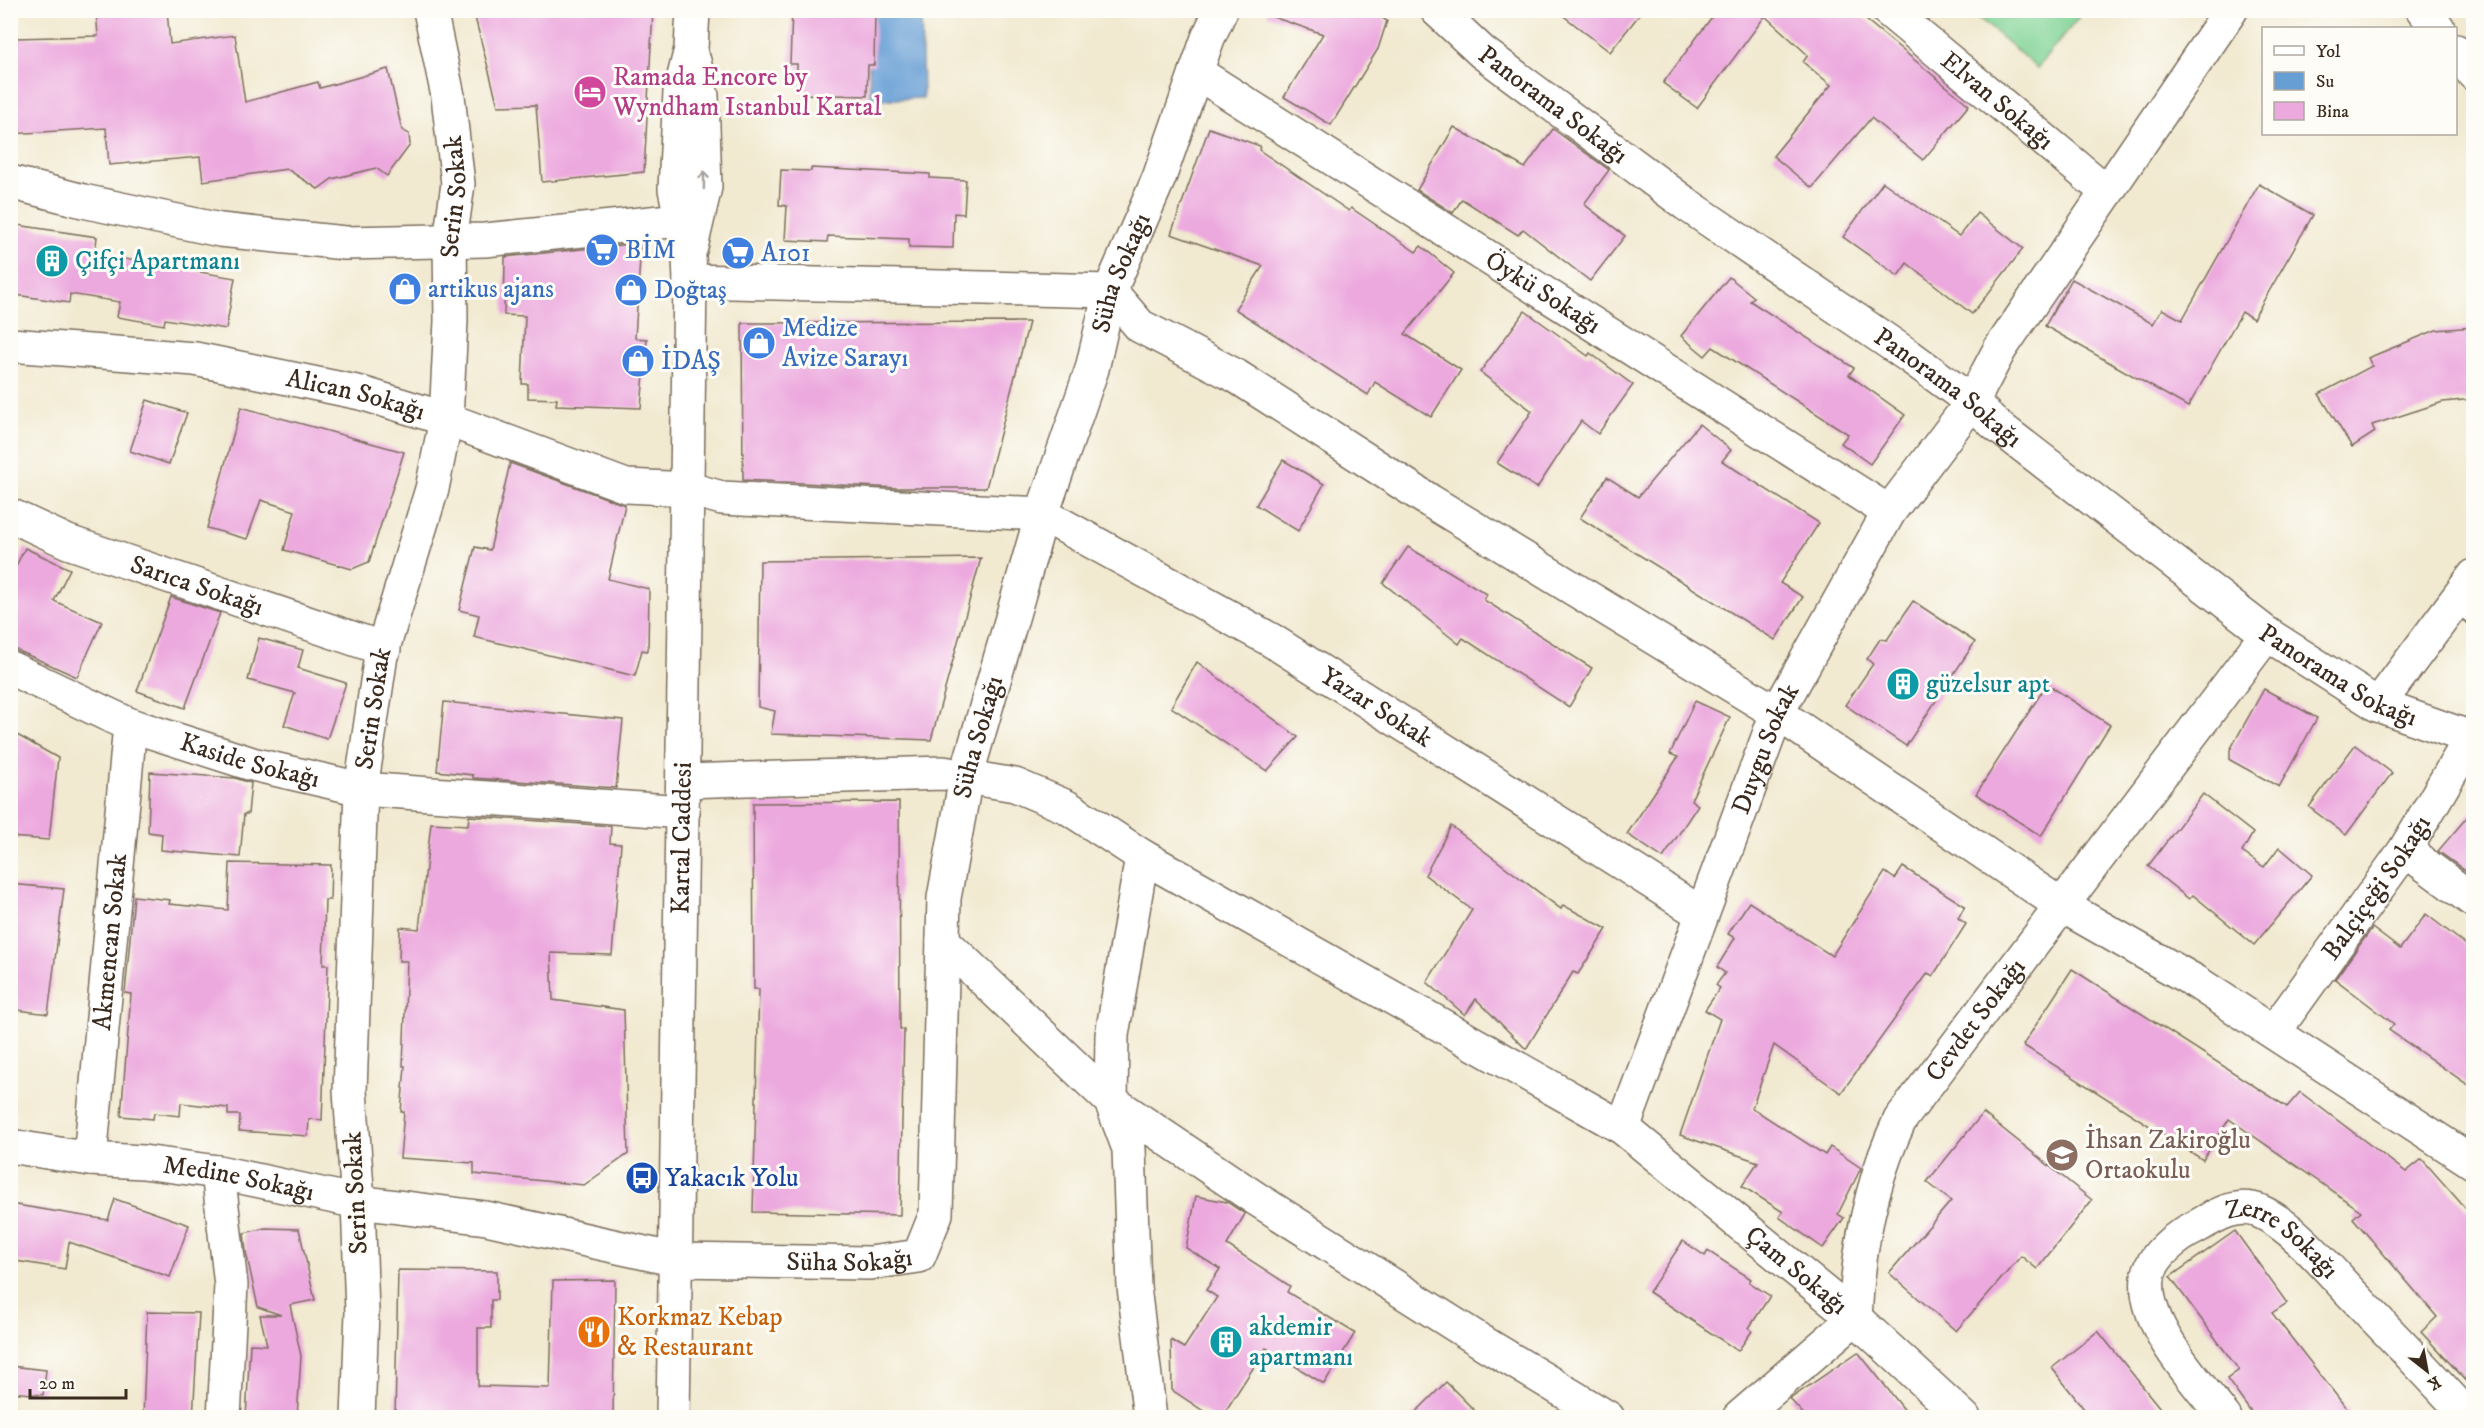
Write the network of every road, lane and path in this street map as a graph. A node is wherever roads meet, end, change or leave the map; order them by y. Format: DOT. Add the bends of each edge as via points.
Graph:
graph roads {
  1 [pos="430,10"];
  2 [pos="693,10"];
  3 [pos="1221,10"];
  4 [pos="1437,10"];
  5 [pos="1888,10"];
  6 [pos="2231,10"];
  7 [pos="2423,10"];
  8 [pos="2437,27"];
  9 [pos="691,50"];
  10 [pos="2457,52"];
  11 [pos="1196,72"];
  12 [pos="2474,74"];
  13 [pos="10,182"];
  14 [pos="2107,192"];
  15 [pos="680,220"];
  16 [pos="450,241"];
  17 [pos="689,269"];
  18 [pos="1110,291"];
  19 [pos="10,345"];
  20 [pos="1972,402"];
  21 [pos="446,419"];
  22 [pos="689,489"];
  23 [pos="1889,512"];
  24 [pos="1042,514"];
  25 [pos="10,515"];
  26 [pos="2474,576"];
  27 [pos="2464,610"];
  28 [pos="2267,634"];
  29 [pos="384,649"];
  30 [pos="10,668"];
  31 [pos="2379,705"];
  32 [pos="1777,713"];
  33 [pos="130,725"];
  34 [pos="2473,739"];
  35 [pos="966,777"];
  36 [pos="361,789"];
  37 [pos="683,796"];
  38 [pos="2405,850"];
  39 [pos="1142,856"];
  40 [pos="2474,901"];
  41 [pos="2061,905"];
  42 [pos="1702,914"];
  43 [pos="943,941"];
  44 [pos="2274,1032"];
  45 [pos="1111,1101"];
  46 [pos="1623,1128"];
  47 [pos="10,1146"];
  48 [pos="90,1159"];
  49 [pos="2474,1163"];
  50 [pos="218,1172"];
  51 [pos="358,1202"];
  52 [pos="676,1260"];
  53 [pos="1856,1318"];
  54 [pos="224,1418"];
  55 [pos="358,1418"];
  56 [pos="672,1418"];
  57 [pos="1150,1418"];
  58 [pos="1608,1418"];
  59 [pos="1739,1418"];
  60 [pos="1964,1418"];
  61 [pos="2225,1418"];
  62 [pos="2469,1418"];
  1 -- 16 [label="street, Serin Sokak" via="448,96 458,184"];
  2 -- 9 [label="street, Kartal Caddesi"];
  3 -- 11 [label="street, Süha Sokağı"];
  4 -- 20 [label="street, Panorama Sokağı" via="1482,52 1686,204"];
  5 -- 14 [label="street, Elvan Sokağı"];
  6 -- 14 [label="street, Duygu Sokak"];
  7 -- 8 [label="street"];
  9 -- 15 [label="street, Kartal Caddesi" via="680,92 675,189"];
  17 -- 9 [label="street, Kartal Caddesi, one-way" via="705,186 702,96"];
  10 -- 12 [label="street"];
  11 -- 18 [label="street, Süha Sokağı" via="1159,178"];
  11 -- 23 [label="street, Öykü Sokağı"];
  13 -- 16 [label="street" via="220,230 345,243"];
  14 -- 20 [label="street, Duygu Sokak" via="2000,349"];
  15 -- 16 [label="street"];
  15 -- 17 [label="street, Kartal Caddesi"];
  16 -- 21 [label="street, Serin Sokak"];
  17 -- 18 [label="street"];
  17 -- 22 [label="street, Kartal Caddesi"];
  18 -- 24 [label="street, Süha Sokağı" via="1092,369"];
  18 -- 32 [label="street" via="1140,326 1236,376 1430,501"];
  19 -- 21 [label="street, Alican Sokağı" via="195,359 361,393"];
  20 -- 23 [label="street, Duygu Sokak"];
  20 -- 28 [label="street, Panorama Sokağı" via="2004,432"];
  21 -- 22 [label="street, Alican Sokağı" via="626,486"];
  21 -- 29 [label="street, Serin Sokak" via="432,489"];
  22 -- 24 [label="street, Alican Sokağı" via="722,498"];
  22 -- 37 [label="street, Kartal Caddesi"];
  23 -- 32 [label="street, Duygu Sokak"];
  24 -- 35 [label="street, Süha Sokağı"];
  24 -- 42 [label="street, Yazar Sokak" via="1271,640"];
  25 -- 29 [label="street, Sarıca Sokağı" via="68,542"];
  26 -- 27 [label="street"];
  27 -- 31 [label="street"];
  28 -- 31 [label="street, Panorama Sokağı"];
  28 -- 41 [label="street, Cevdet Sokağı"];
  29 -- 36 [label="street, Serin Sokak"];
  30 -- 33 [label="street, Kaside Sokağı"];
  31 -- 34 [label="street, Panorama Sokağı"];
  32 -- 41 [label="street"];
  32 -- 42 [label="street, Duygu Sokak"];
  33 -- 36 [label="street, Kaside Sokağı" via="252,764"];
  33 -- 48 [label="street, Akmencan Sokak"];
  34 -- 38 [label="street, Balçiçeği Sokağı"];
  35 -- 37 [label="street, Kaside Sokağı" via="943,773"];
  35 -- 39 [label="street, Kaside Sokağı" via="1015,785 1067,807"];
  35 -- 43 [label="street, Süha Sokağı" via="944,898"];
  36 -- 37 [label="street, Kaside Sokağı"];
  36 -- 51 [label="street, Serin Sokak" via="350,1091"];
  37 -- 52 [label="street, Kartal Caddesi"];
  38 -- 40 [label="street"];
  38 -- 44 [label="street, Balçiçeği Sokağı"];
  39 -- 45 [label="street" via="1112,1035"];
  39 -- 46 [label="street, Çam Sokağı"];
  41 -- 44 [label="street" via="2196,982"];
  41 -- 53 [label="street, Cevdet Sokağı" via="1900,1120 1884,1153 1866,1222 1858,1265"];
  42 -- 46 [label="street, Duygu Sokak"];
  43 -- 45 [label="street"];
  43 -- 52 [label="street, Süha Sokağı" via="936,1215 919,1256 870,1263"];
  44 -- 49 [label="street"];
  45 -- 57 [label="street" via="1129,1149 1134,1287"];
  45 -- 58 [label="street" via="1255,1198"];
  46 -- 53 [label="street, Çam Sokağı"];
  47 -- 48 [label="street, Medine Sokağı"];
  48 -- 50 [label="street, Medine Sokağı" via="143,1161"];
  50 -- 51 [label="street, Medine Sokağı"];
  50 -- 54 [label="street" via="231,1285"];
  51 -- 52 [label="street, Medine Sokağı" via="486,1218"];
  51 -- 55 [label="street, Serin Sokak" via="362,1312"];
  52 -- 56 [label="street, Kartal Caddesi"];
  53 -- 59 [label="street"];
  53 -- 60 [label="street, Çam Sokağı"];
  61 -- 62 [label="street, Zerre Sokağı" via="2180,1360 2151,1311 2148,1277 2158,1254 2193,1228 2233,1209 2258,1211 2282,1226 2319,1259"];
}
